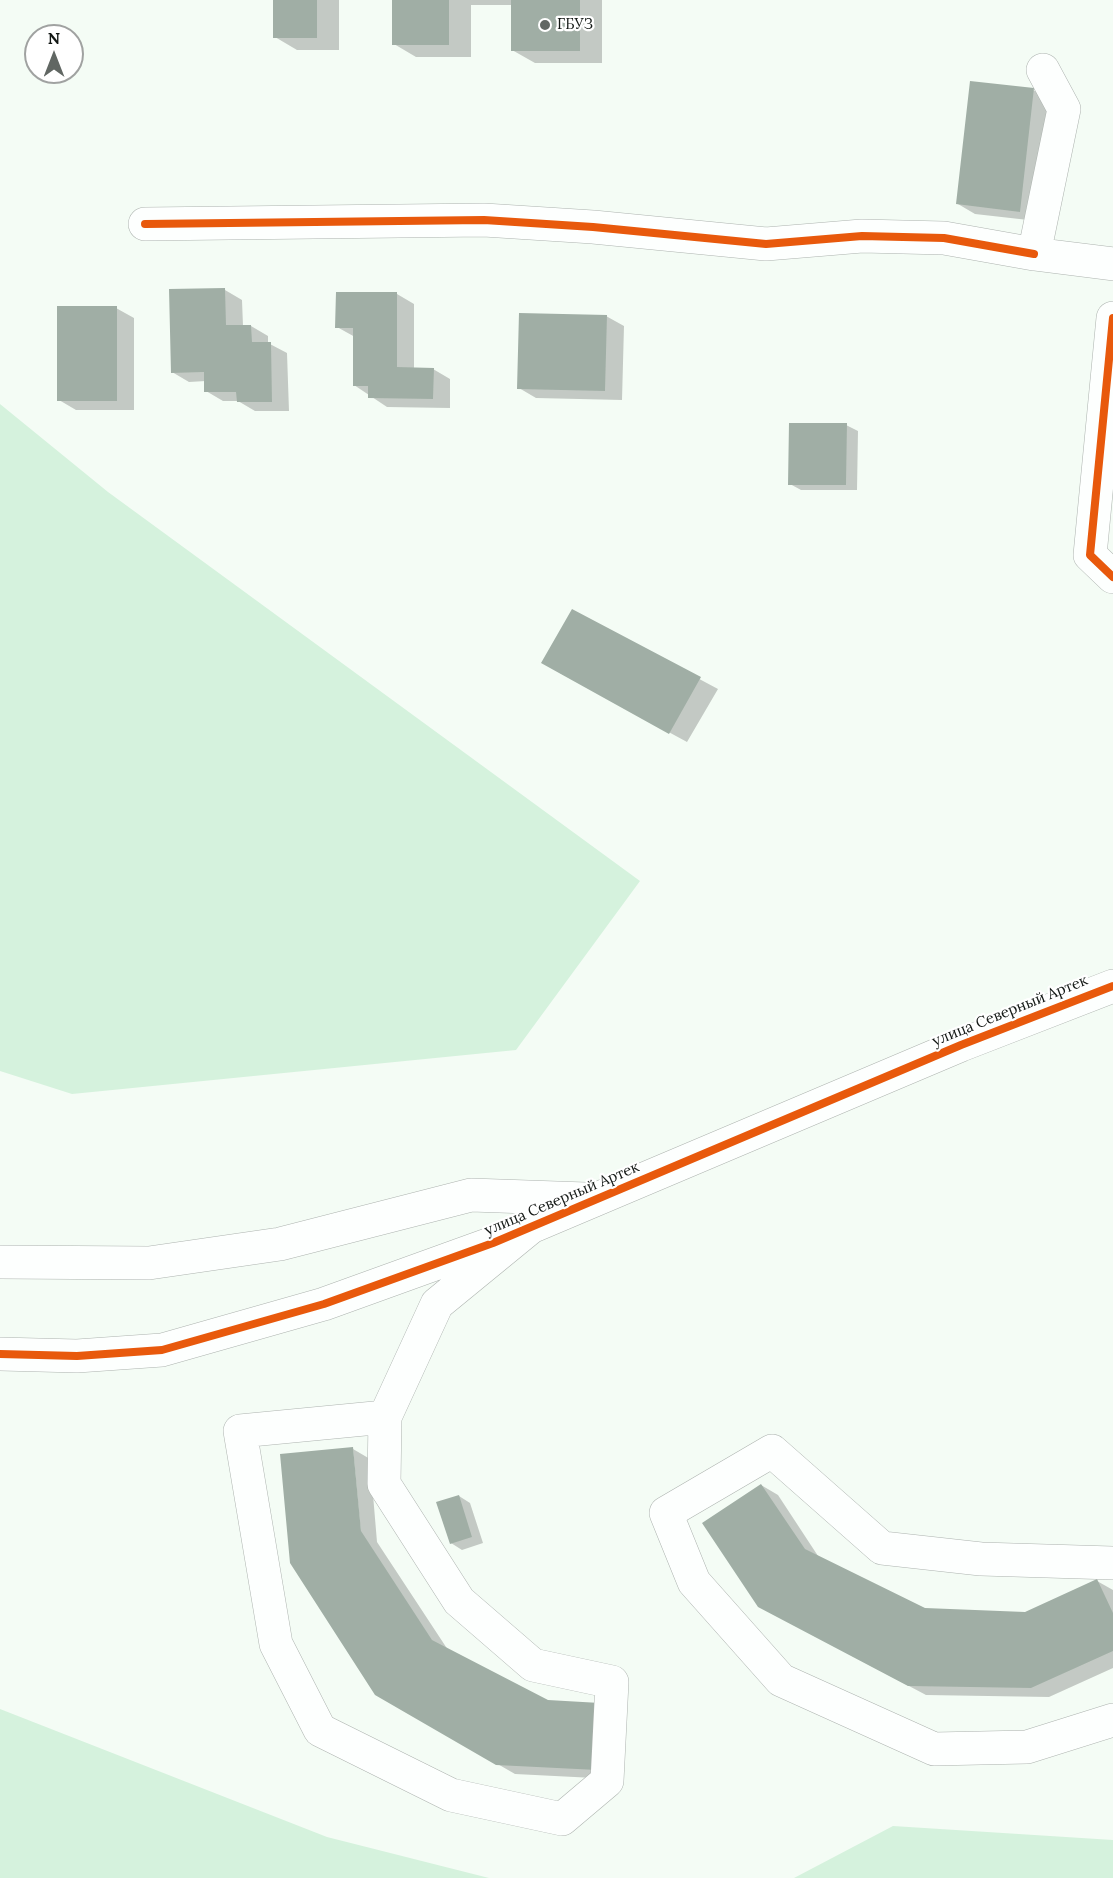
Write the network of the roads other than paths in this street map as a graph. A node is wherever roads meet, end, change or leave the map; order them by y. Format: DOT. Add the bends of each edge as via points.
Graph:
graph roads {
  1 [pos="1043,70"];
  2 [pos="145,224"];
  3 [pos="1034,254"];
  4 [pos="1113,264"];
  5 [pos="1113,318"];
  6 [pos="1113,577"];
  7 [pos="1113,986"];
  8 [pos="597,1199"];
  9 [pos="531,1227"];
  10 [pos="0,1262"];
  11 [pos="0,1354"];
  12 [pos="385,1417"];
  13 [pos="1113,1563"];
  14 [pos="1113,1720"];
  1 -- 3 [label="street" via="1064,109"];
  2 -- 3 [label="street" via="484,220 766,243 862,236 944,237"];
  3 -- 4 [label="street"];
  5 -- 6 [label="street" via="1090,555"];
  7 -- 8 [label="street, улица Северный Артек" via="961,1045"];
  8 -- 9 [label="street, улица Северный Артек"];
  8 -- 10 [label="street, улица Северный Артек" via="471,1195 280,1244 160,1262"];
  9 -- 11 [label="street, улица Северный Артек" via="324,1304 162,1350 78,1356"];
  9 -- 12 [label="street" via="437,1304"];
  12 -- 12 [label="street" via="384,1484 459,1601 533,1665 612,1682 607,1781 562,1819 451,1795 320,1730 276,1644 240,1431"];
  13 -- 14 [label="street" via="981,1559 882,1548 772,1451 666,1513 694,1582 781,1680 934,1749 1027,1747"];
}
